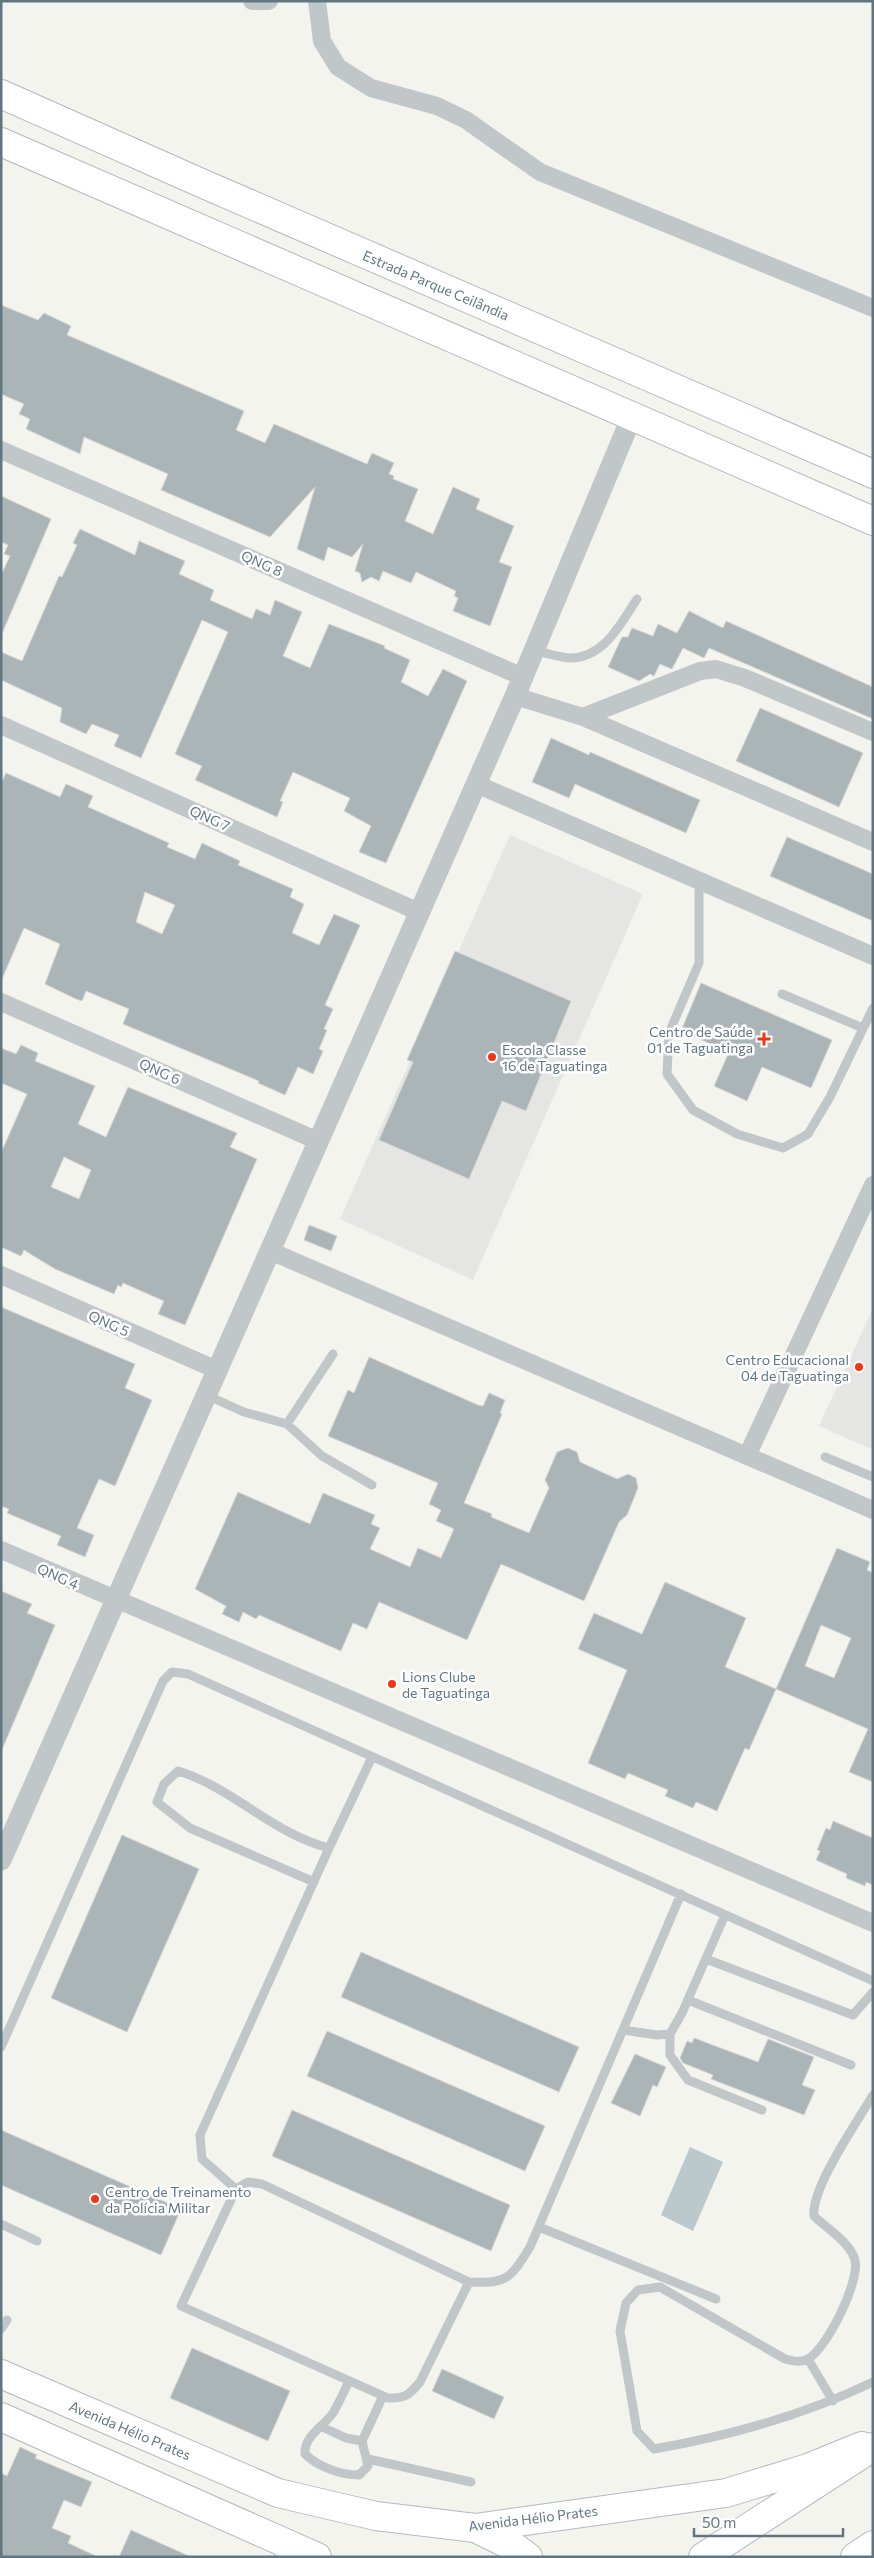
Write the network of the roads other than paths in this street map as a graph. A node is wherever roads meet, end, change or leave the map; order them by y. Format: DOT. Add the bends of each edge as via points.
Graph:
graph roads {
  1 [pos="252,1"];
  2 [pos="269,1"];
  3 [pos="317,1"];
  4 [pos="1,94"];
  5 [pos="1,142"];
  6 [pos="873,308"];
  7 [pos="632,416"];
  8 [pos="1,450"];
  9 [pos="873,474"];
  10 [pos="873,521"];
  11 [pos="637,599"];
  12 [pos="534,650"];
  13 [pos="519,686"];
  14 [pos="584,717"];
  15 [pos="1,725"];
  16 [pos="873,732"];
  17 [pos="476,784"];
  18 [pos="873,842"];
  19 [pos="699,881"];
  20 [pos="419,912"];
  21 [pos="873,956"];
  22 [pos="782,994"];
  23 [pos="1,1002"];
  24 [pos="873,1008"];
  25 [pos="863,1028"];
  26 [pos="318,1141"];
  27 [pos="873,1185"];
  28 [pos="270,1251"];
  29 [pos="1,1275"];
  30 [pos="333,1354"];
  31 [pos="217,1370"];
  32 [pos="206,1395"];
  33 [pos="287,1424"];
  34 [pos="747,1456"];
  35 [pos="825,1457"];
  36 [pos="873,1477"];
  37 [pos="372,1485"];
  38 [pos="873,1510"];
  39 [pos="1,1550"];
  40 [pos="116,1601"];
  41 [pos="372,1757"];
  42 [pos="7,1831"];
  43 [pos="329,1848"];
  44 [pos="1,1860"];
  45 [pos="314,1882"];
  46 [pos="680,1894"];
  47 [pos="725,1915"];
  48 [pos="873,1923"];
  49 [pos="706,1959"];
  50 [pos="873,1981"];
  51 [pos="873,1992"];
  52 [pos="688,2000"];
  53 [pos="623,2030"];
  54 [pos="670,2034"];
  55 [pos="1,2046"];
  56 [pos="852,2065"];
  57 [pos="873,2096"];
  58 [pos="762,2110"];
  59 [pos="236,2189"];
  60 [pos="1,2224"];
  61 [pos="539,2227"];
  62 [pos="37,2241"];
  63 [pos="469,2282"];
  64 [pos="716,2299"];
  65 [pos="7,2320"];
  66 [pos="1,2330"];
  67 [pos="808,2359"];
  68 [pos="1,2374"];
  69 [pos="349,2381"];
  70 [pos="873,2382"];
  71 [pos="383,2396"];
  72 [pos="833,2401"];
  73 [pos="1,2417"];
  74 [pos="322,2427"];
  75 [pos="362,2441"];
  76 [pos="873,2442"];
  77 [pos="873,2447"];
  78 [pos="368,2459"];
  79 [pos="471,2482"];
  80 [pos="474,2528"];
  81 [pos="873,2545"];
  82 [pos="290,2550"];
  83 [pos="317,2557"];
  84 [pos="528,2557"];
  85 [pos="703,2557"];
  86 [pos="855,2557"];
  1 -- 2 [label="street"];
  3 -- 6 [label="street" via="322,41 334,61 371,88 437,106 466,120 540,172"];
  4 -- 9 [label="main road, Estrada Parque Ceilândia"];
  5 -- 7 [label="main road"];
  7 -- 10 [label="main road"];
  7 -- 12 [label="street"];
  8 -- 13 [label="street, QNG 8"];
  11 -- 12 [label="lane" via="611,638 586,655 569,658"];
  12 -- 13 [label="street"];
  13 -- 14 [label="street, QNG 8"];
  13 -- 17 [label="street"];
  14 -- 16 [label="street" via="700,671 716,669"];
  14 -- 18 [label="street, QNG 8"];
  15 -- 20 [label="street, QNG 7"];
  17 -- 19 [label="street"];
  17 -- 20 [label="street"];
  19 -- 21 [label="street"];
  19 -- 25 [label="lane" via="699,963 669,1033 667,1074 693,1110 737,1134 783,1148 808,1134"];
  20 -- 26 [label="street"];
  22 -- 25 [label="lane"];
  23 -- 26 [label="street, QNG 6"];
  24 -- 25 [label="lane"];
  26 -- 28 [label="street"];
  27 -- 34 [label="street"];
  28 -- 31 [label="street"];
  28 -- 34 [label="street"];
  29 -- 31 [label="street, QNG 5"];
  30 -- 33 [label="lane"];
  31 -- 32 [label="street"];
  32 -- 33 [label="lane" via="244,1412"];
  32 -- 40 [label="street"];
  33 -- 37 [label="lane" via="322,1456"];
  34 -- 38 [label="street"];
  35 -- 36 [label="lane"];
  39 -- 40 [label="street, QNG 4"];
  40 -- 42 [label="street"];
  40 -- 48 [label="street, QNG 4"];
  41 -- 43 [label="lane"];
  41 -- 46 [label="lane"];
  41 -- 55 [label="lane" via="188,1674 172,1672 163,1681"];
  42 -- 44 [label="street"];
  43 -- 45 [label="lane"];
  43 -- 45 [label="lane" via="276,1826 199,1778 178,1771 164,1784 157,1802 190,1828"];
  45 -- 59 [label="lane" via="200,2135 202,2159"];
  46 -- 47 [label="lane"];
  46 -- 53 [label="lane"];
  47 -- 49 [label="lane"];
  47 -- 50 [label="lane"];
  49 -- 51 [label="lane" via="853,2015"];
  49 -- 52 [label="lane"];
  52 -- 54 [label="lane"];
  52 -- 56 [label="lane"];
  53 -- 54 [label="lane"];
  53 -- 61 [label="lane"];
  54 -- 58 [label="lane" via="670,2055 688,2080"];
  57 -- 67 [label="lane" via="828,2171 813,2208 814,2216 851,2249 856,2263 851,2286 831,2332"];
  59 -- 63 [label="lane" via="248,2182 262,2184"];
  59 -- 69 [label="lane" via="181,2306"];
  60 -- 62 [label="lane"];
  61 -- 63 [label="lane" via="514,2274 494,2283"];
  61 -- 64 [label="lane"];
  63 -- 71 [label="lane" via="420,2382 408,2396"];
  65 -- 66 [label="lane"];
  67 -- 72 [label="lane"];
  67 -- 72 [label="lane" via="798,2362 785,2360 660,2287 638,2290 626,2303 620,2332 637,2430 654,2449 710,2439"];
  68 -- 80 [label="main road, Avenida Hélio Prates" via="278,2492 376,2516"];
  69 -- 71 [label="lane"];
  69 -- 74 [label="lane"];
  70 -- 72 [label="lane"];
  71 -- 75 [label="lane"];
  73 -- 82 [label="main road"];
  74 -- 75 [label="lane"];
  74 -- 78 [label="lane" via="310,2436 305,2447 309,2459 348,2475 359,2475 366,2470"];
  75 -- 78 [label="lane"];
  76 -- 80 [label="main road, Avenida Hélio Prates" via="808,2468 726,2493"];
  77 -- 85 [label="main road"];
  78 -- 79 [label="lane"];
  80 -- 84 [label="main road"];
  81 -- 86 [label="main road"];
  82 -- 83 [label="main road"];
}
